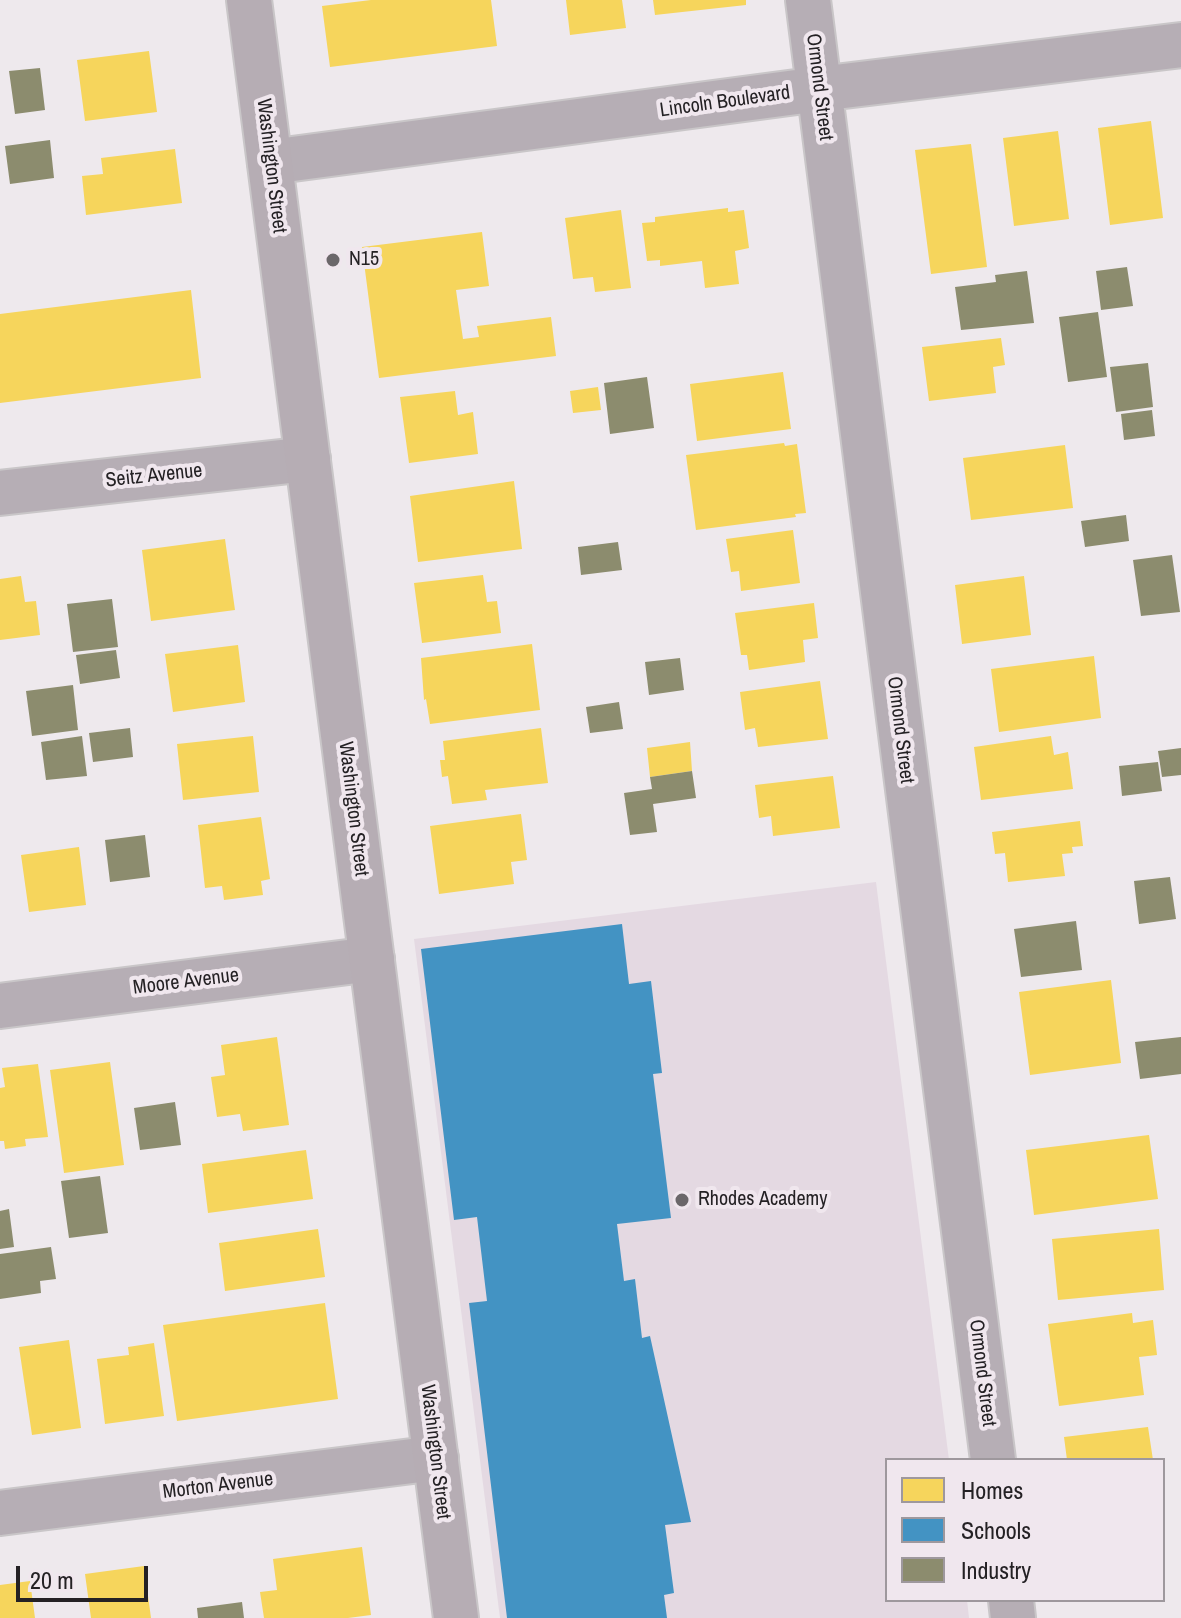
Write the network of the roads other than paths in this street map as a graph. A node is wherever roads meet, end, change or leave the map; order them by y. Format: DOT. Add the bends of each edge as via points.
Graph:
graph roads {
  1 [pos="249,0"];
  2 [pos="808,0"];
  3 [pos="1181,45"];
  4 [pos="819,89"];
  5 [pos="270,162"];
  6 [pos="308,459"];
  7 [pos="0,493"];
  8 [pos="372,959"];
  9 [pos="0,1006"];
  10 [pos="436,1458"];
  11 [pos="993,1458"];
  12 [pos="0,1513"];
  13 [pos="456,1618"];
  1 -- 5 [label="main road, Washington Street"];
  2 -- 4 [label="street, Ormond Street"];
  3 -- 4 [label="street, Lincoln Boulevard"];
  4 -- 5 [label="street, Lincoln Boulevard"];
  4 -- 11 [label="street, Ormond Street"];
  5 -- 6 [label="main road, Washington Street"];
  6 -- 7 [label="street, Seitz Avenue"];
  6 -- 8 [label="main road, Washington Street"];
  8 -- 9 [label="street, Moore Avenue"];
  8 -- 10 [label="main road, Washington Street"];
  10 -- 12 [label="street, Morton Avenue"];
  10 -- 13 [label="main road, Washington Street"];
}
